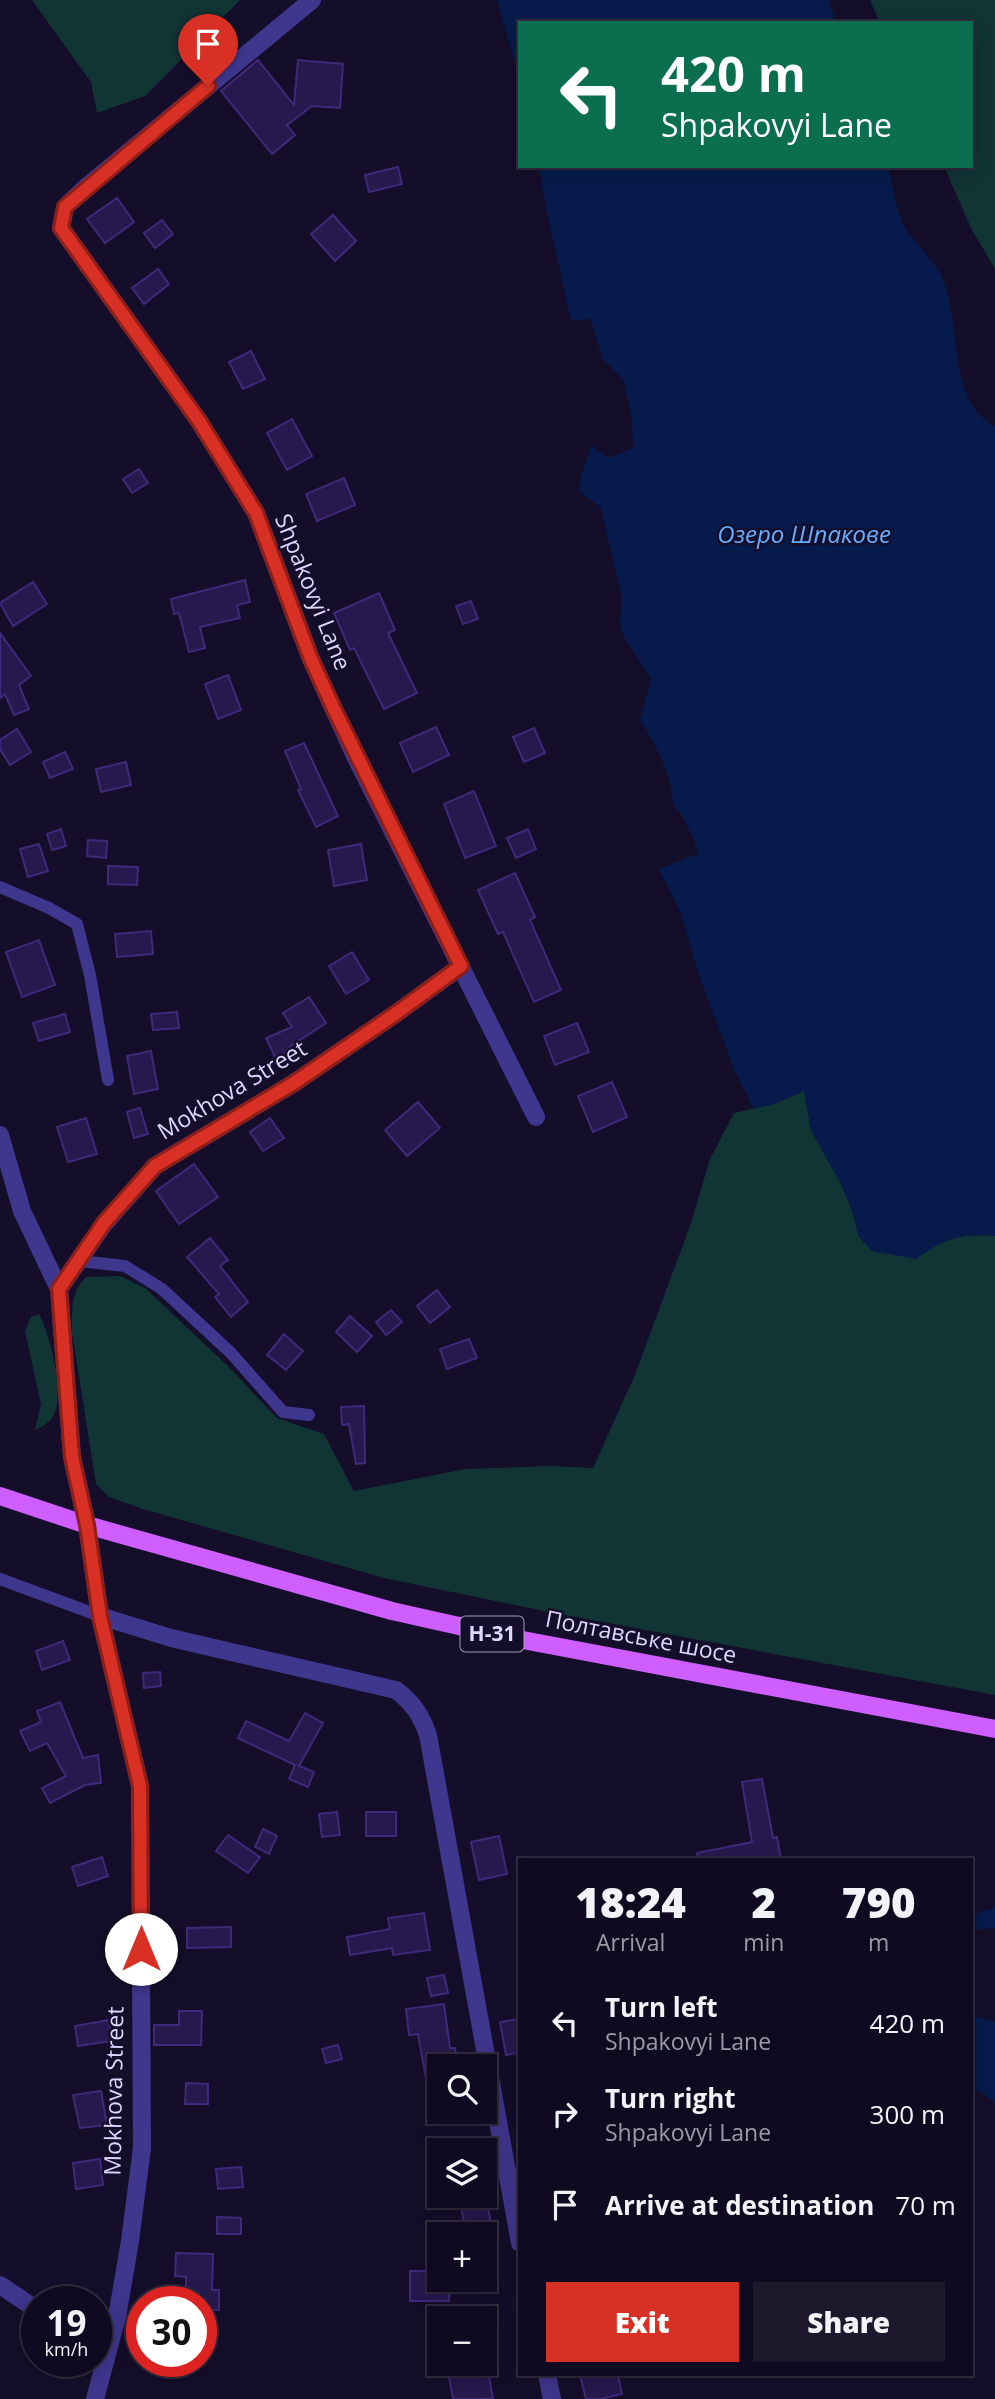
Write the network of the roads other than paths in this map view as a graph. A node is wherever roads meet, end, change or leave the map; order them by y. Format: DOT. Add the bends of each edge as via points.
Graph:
graph roads {
  1 [pos="312,0"];
  2 [pos="0,887"];
  3 [pos="461,966"];
  4 [pos="108,1080"];
  5 [pos="536,1117"];
  6 [pos="0,1135"];
  7 [pos="79,1261"];
  8 [pos="59,1289"];
  9 [pos="309,1415"];
  10 [pos="0,1496"];
  11 [pos="87,1525"];
  12 [pos="0,1579"];
  13 [pos="100,1616"];
  14 [pos="995,1729"];
  15 [pos="518,2231"];
  16 [pos="0,2285"];
  17 [pos="21,2299"];
  18 [pos="112,2327"];
  19 [pos="547,2376"];
  20 [pos="98,2377"];
  21 [pos="95,2399"];
  22 [pos="552,2399"];
  1 -- 3 [label="street, Shpakovyi Lane" via="84,189 65,207 61,228 199,421 256,513 311,659"];
  2 -- 4 [label="lane" via="77,924"];
  3 -- 5 [label="street, Shpakovyi Lane"];
  3 -- 7 [label="street, Mokhova Street" via="294,1083 155,1166 104,1223"];
  6 -- 8 [label="street, Mokhova Street" via="22,1211"];
  7 -- 8 [label="street, Mokhova Street"];
  7 -- 9 [label="lane" via="125,1266 162,1289 231,1353 283,1412"];
  8 -- 11 [label="street, Mokhova Street" via="72,1457"];
  10 -- 11 [label="main road, Полтавське шосе / Н-31"];
  11 -- 13 [label="street, Mokhova Street"];
  11 -- 14 [label="main road, Полтавське шосе / Н-31" via="445,1623"];
  12 -- 13 [label="lane"];
  13 -- 15 [label="street" via="171,1638 396,1690 422,1717"];
  13 -- 18 [label="street, Mokhova Street" via="140,1786 142,2148 130,2241"];
  16 -- 17 [label="street"];
  19 -- 22 [label="street"];
  20 -- 21 [label="street, Mokhova Street"];
}
